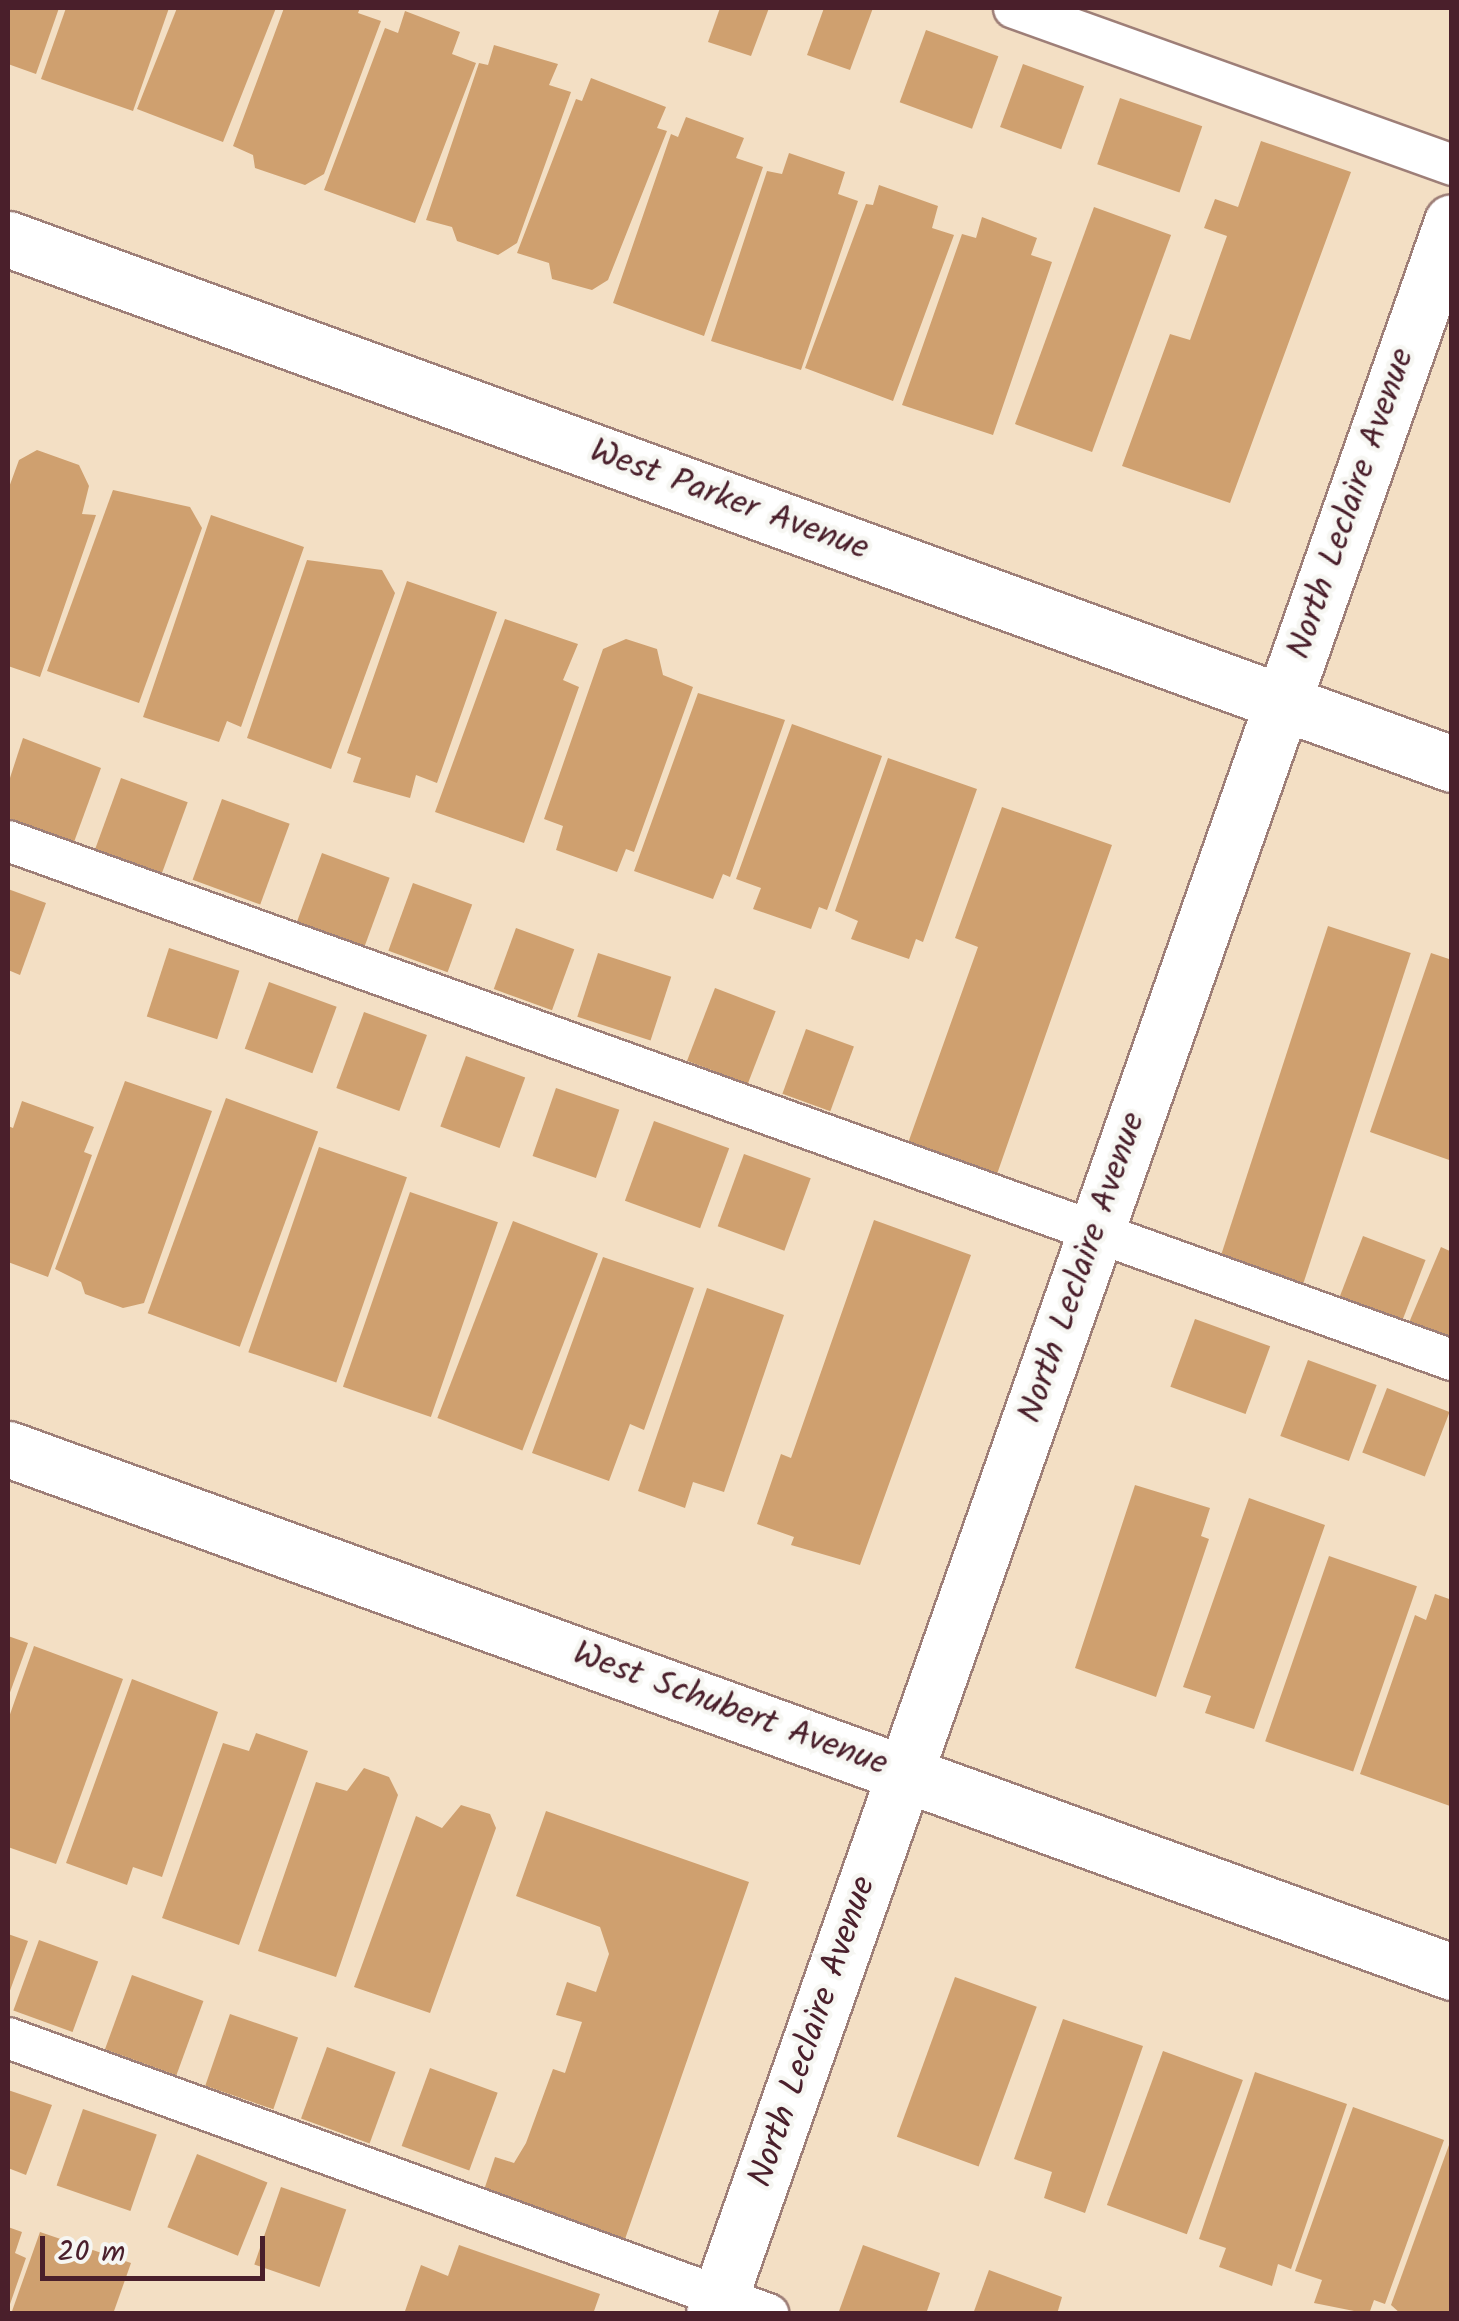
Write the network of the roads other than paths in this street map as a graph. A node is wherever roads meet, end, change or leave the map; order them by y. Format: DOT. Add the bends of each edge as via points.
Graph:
graph roads {
  1 [pos="1014,8"];
  2 [pos="1452,165"];
  3 [pos="1452,222"];
  4 [pos="8,239"];
  5 [pos="1283,702"];
  6 [pos="1452,764"];
  7 [pos="8,841"];
  8 [pos="1095,1232"];
  9 [pos="1452,1360"];
  10 [pos="8,1448"];
  11 [pos="905,1774"];
  12 [pos="1452,1972"];
  13 [pos="8,2038"];
  14 [pos="734,2308"];
  1 -- 2 [label="lane"];
  3 -- 5 [label="street, North Leclaire Avenue"];
  4 -- 5 [label="street, West Parker Avenue"];
  5 -- 6 [label="street, West Parker Avenue"];
  5 -- 8 [label="street, North Leclaire Avenue"];
  7 -- 8 [label="lane"];
  8 -- 9 [label="lane"];
  8 -- 11 [label="street, North Leclaire Avenue"];
  10 -- 11 [label="street, West Schubert Avenue"];
  11 -- 12 [label="street, West Schubert Avenue"];
  11 -- 14 [label="street, North Leclaire Avenue"];
  13 -- 14 [label="lane"];
}
